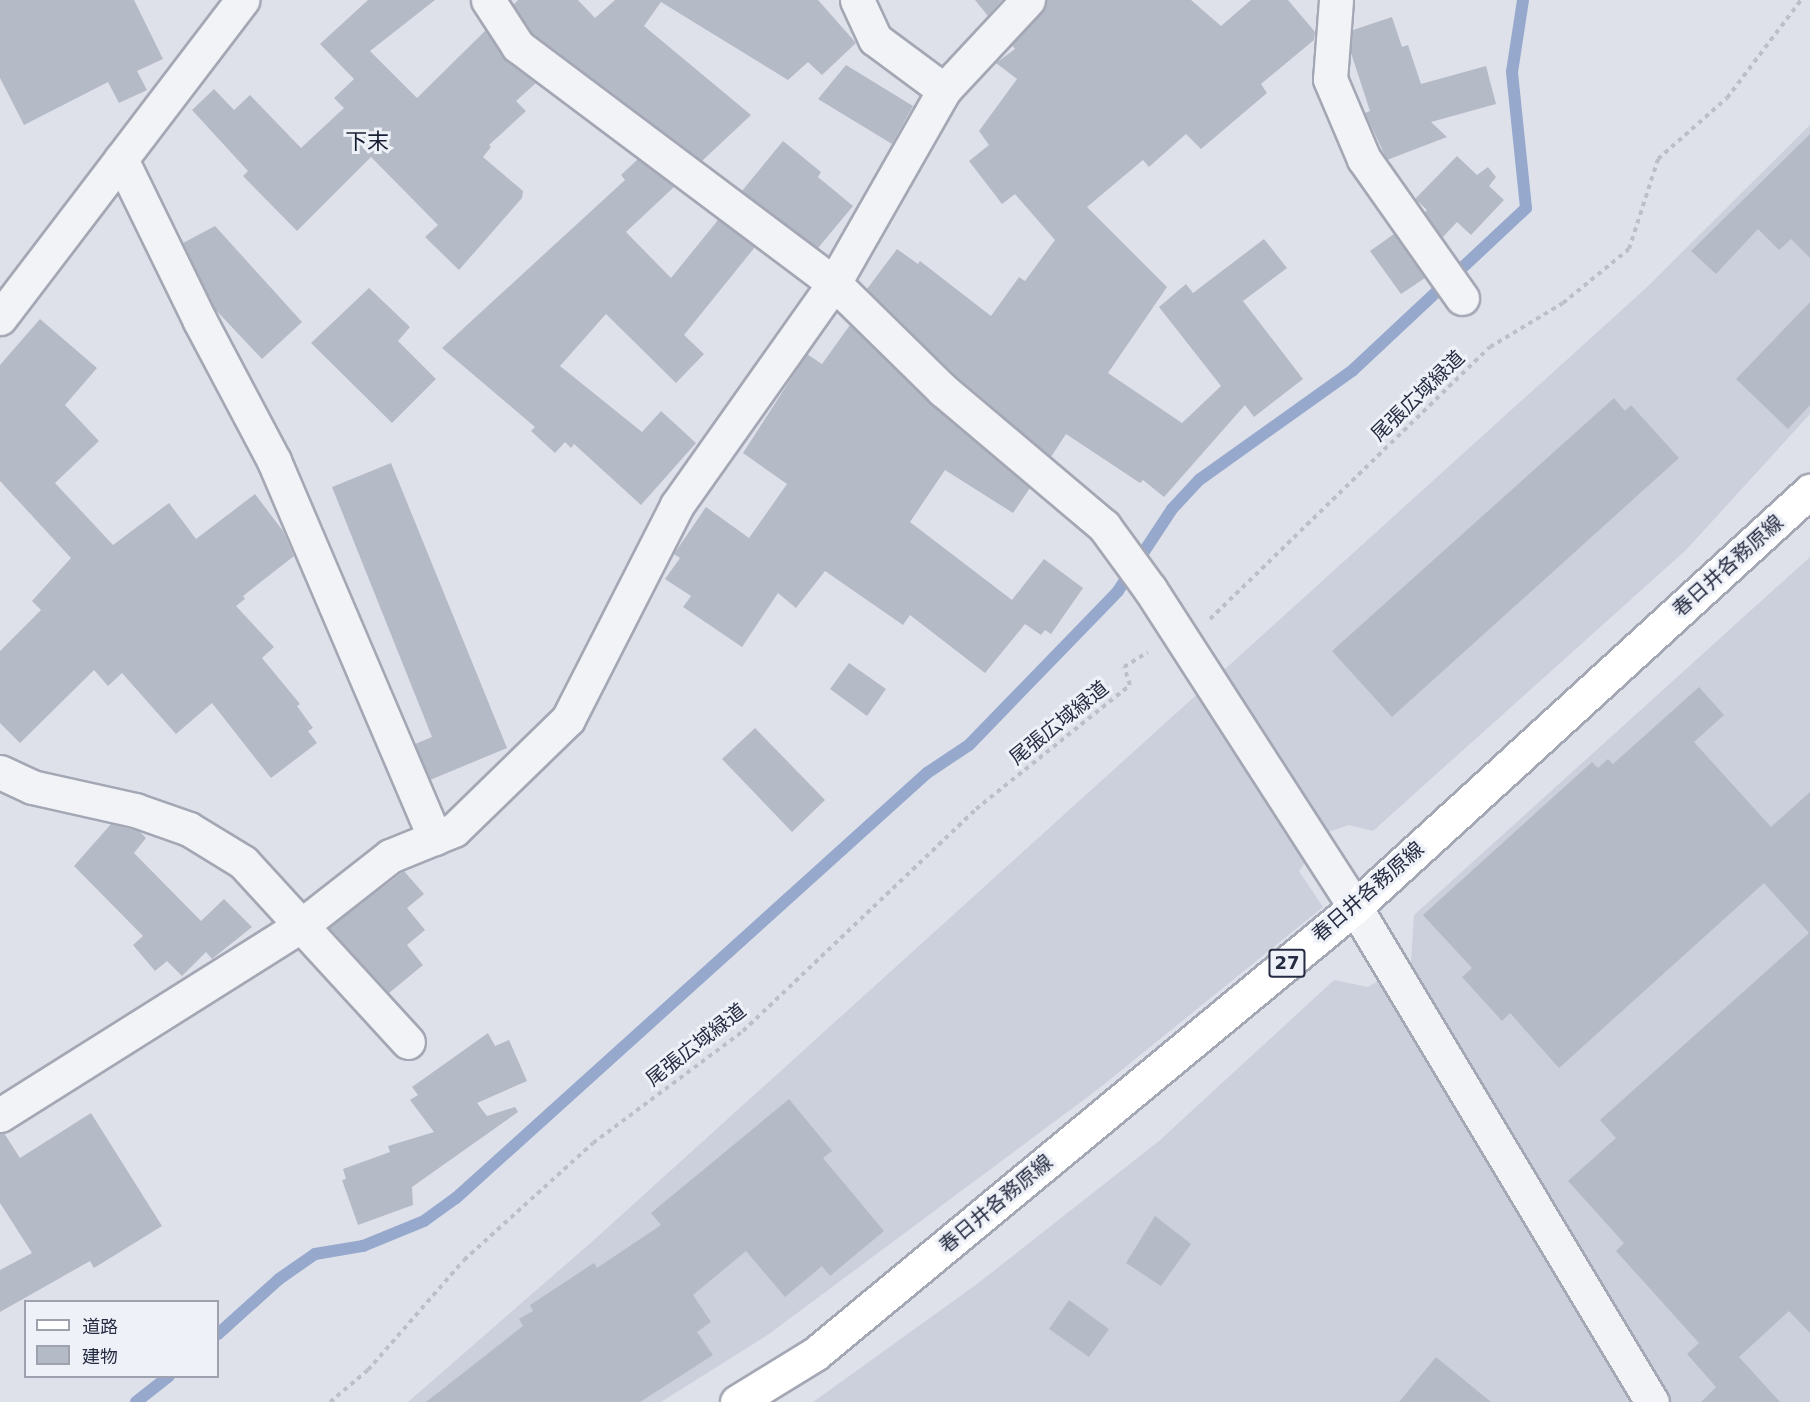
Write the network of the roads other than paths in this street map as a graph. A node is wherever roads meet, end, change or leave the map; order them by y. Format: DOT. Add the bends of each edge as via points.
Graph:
graph roads {
  1 [pos="242,0"];
  2 [pos="488,0"];
  3 [pos="858,0"];
  4 [pos="1028,0"];
  5 [pos="1336,0"];
  6 [pos="944,90"];
  7 [pos="121,159"];
  8 [pos="834,283"];
  9 [pos="1462,298"];
  10 [pos="0,318"];
  11 [pos="1810,491"];
  12 [pos="0,772"];
  13 [pos="435,838"];
  14 [pos="1355,907"];
  15 [pos="302,925"];
  16 [pos="408,1042"];
  17 [pos="0,1115"];
  18 [pos="737,1402"];
  19 [pos="1652,1402"];
  1 -- 7 [label="street"];
  2 -- 8 [label="street" via="518,46 557,79"];
  3 -- 6 [label="street" via="875,39"];
  4 -- 6 [label="street"];
  5 -- 9 [label="street" via="1330,79 1364,159"];
  6 -- 8 [label="street"];
  7 -- 10 [label="street"];
  7 -- 13 [label="street" via="274,461"];
  8 -- 13 [label="street" via="677,505 568,719 454,830"];
  8 -- 14 [label="street" via="943,390 1104,526 1185,643"];
  11 -- 14 [label="main road, 春日井各務原線 / 27"];
  12 -- 15 [label="street" via="32,787 135,810 189,829 243,862"];
  13 -- 15 [label="street" via="390,856"];
  14 -- 18 [label="main road, 春日井各務原線 / 27" via="815,1354"];
  14 -- 19 [label="street"];
  15 -- 16 [label="street"];
  15 -- 17 [label="street"];
}
